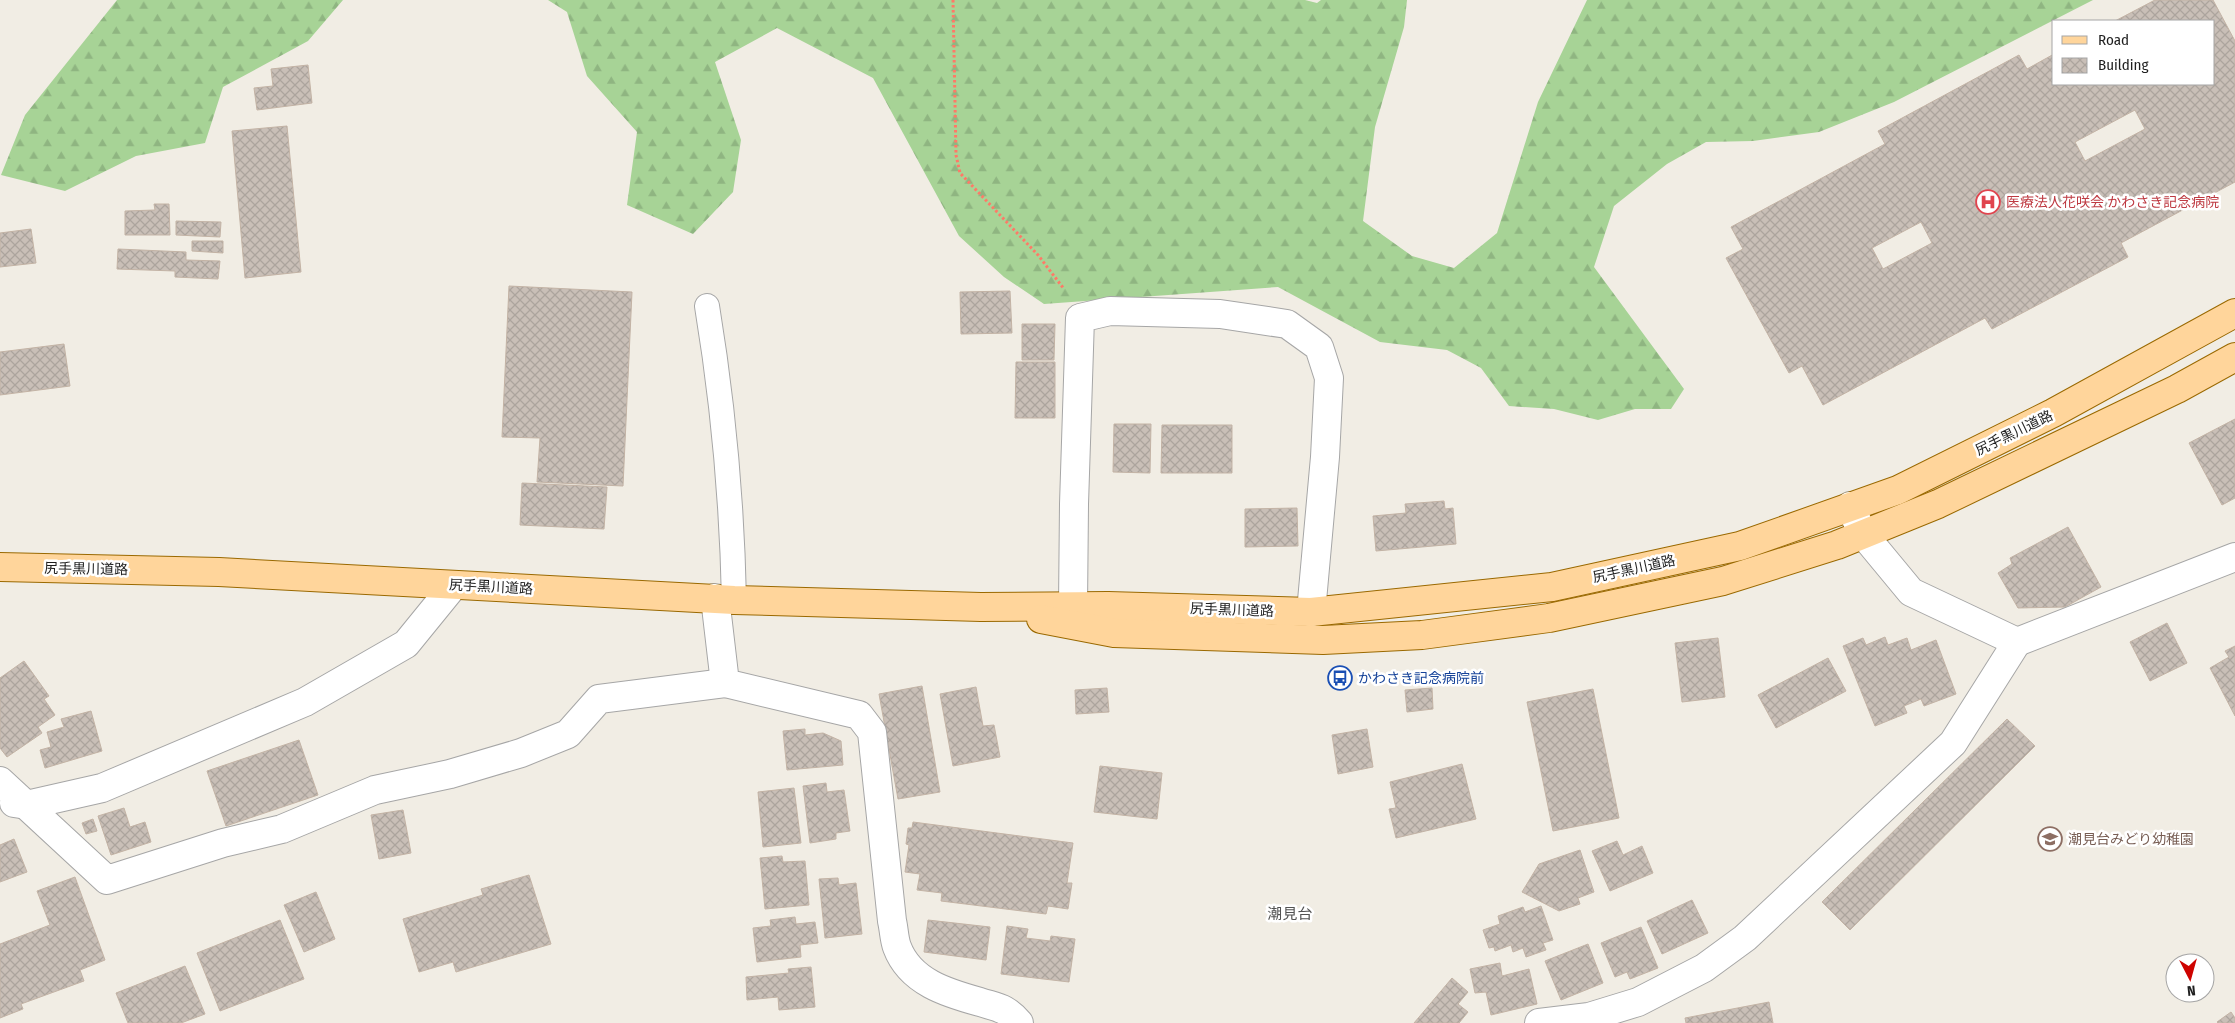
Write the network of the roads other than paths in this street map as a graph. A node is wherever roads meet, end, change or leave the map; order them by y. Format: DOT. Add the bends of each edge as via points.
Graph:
graph roads {
  1 [pos="707,306"];
  2 [pos="2235,314"];
  3 [pos="2235,357"];
  4 [pos="1850,506"];
  5 [pos="1863,534"];
  6 [pos="2235,556"];
  7 [pos="0,568"];
  8 [pos="454,586"];
  9 [pos="724,599"];
  10 [pos="1073,607"];
  11 [pos="981,608"];
  12 [pos="1311,612"];
  13 [pos="2017,642"];
  14 [pos="725,682"];
  15 [pos="0,781"];
  16 [pos="0,801"];
  17 [pos="27,805"];
  18 [pos="1019,1023"];
  19 [pos="1539,1023"];
  1 -- 9 [label="lane" via="718,372 733,562"];
  2 -- 4 [label="main road, 尻手黒川道路" via="2045,418 1898,490"];
  3 -- 5 [label="main road, 尻手黒川道路" via="2177,389 1946,500"];
  4 -- 5 [label="street"];
  4 -- 12 [label="main road, 尻手黒川道路" via="1740,546 1552,587"];
  5 -- 11 [label="main road, 尻手黒川道路" via="1723,582 1549,618 1422,635 1324,640 1114,633"];
  5 -- 13 [label="street" via="1911,592"];
  6 -- 13 [label="street"];
  7 -- 8 [label="main road, 尻手黒川道路" via="219,572"];
  8 -- 9 [label="main road, 尻手黒川道路"];
  8 -- 17 [label="street" via="406,644 305,702 102,788"];
  9 -- 11 [label="main road, 尻手黒川道路"];
  9 -- 14 [label="street"];
  10 -- 11 [label="main road, 尻手黒川道路"];
  10 -- 12 [label="main road, 尻手黒川道路"];
  10 -- 12 [label="street" via="1080,318 1110,311 1220,314 1286,324 1319,348 1329,378 1326,457"];
  13 -- 19 [label="street" via="1953,743 1746,938 1704,968 1638,1002 1589,1017"];
  14 -- 17 [label="street" via="599,699 568,734 521,753 450,774 375,790 282,829 223,843 107,880"];
  14 -- 18 [label="street" via="860,715 872,732 897,947 908,968 928,983 955,995 1007,1010"];
  15 -- 17 [label="street"];
  16 -- 17 [label="street"];
}
